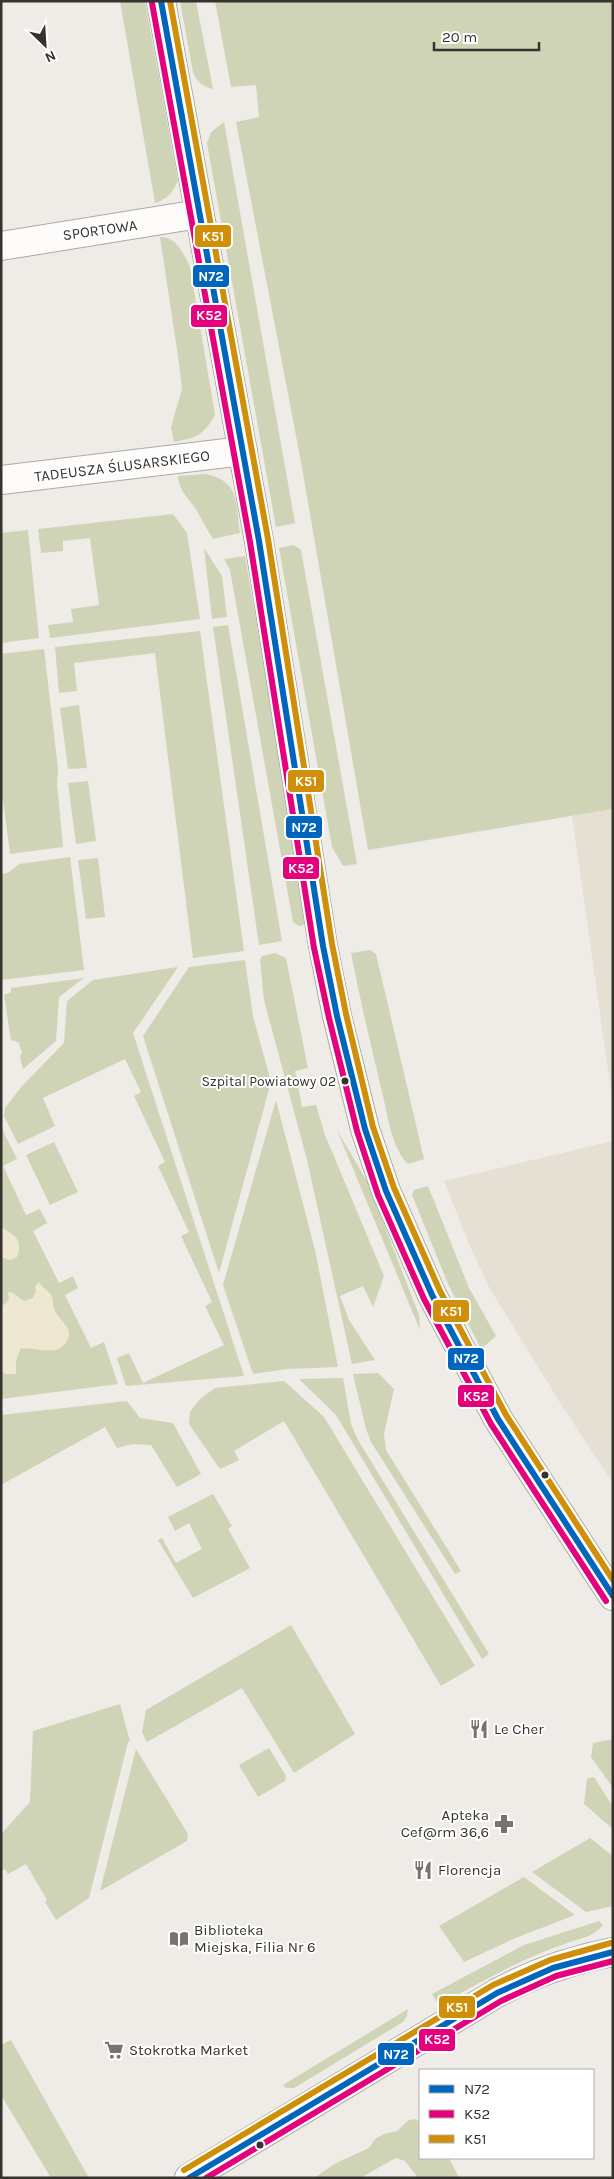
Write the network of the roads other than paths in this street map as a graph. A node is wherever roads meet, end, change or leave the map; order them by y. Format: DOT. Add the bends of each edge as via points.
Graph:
graph roads {
  1 [pos="161,1"];
  2 [pos="199,214"];
  3 [pos="1,246"];
  4 [pos="243,451"];
  5 [pos="1,480"];
  6 [pos="613,1596"];
  7 [pos="613,1952"];
  8 [pos="189,2178"];
  1 -- 2 [label="main road"];
  2 -- 3 [label="main road, SPORTOWA"];
  2 -- 4 [label="main road"];
  4 -- 5 [label="main road, TADEUSZA ŚLUSARSKIEGO"];
  4 -- 6 [label="main road" via="323,946 365,1128 386,1191 441,1313 498,1419"];
  7 -- 8 [label="main road" via="549,1969 496,1993"];
}
